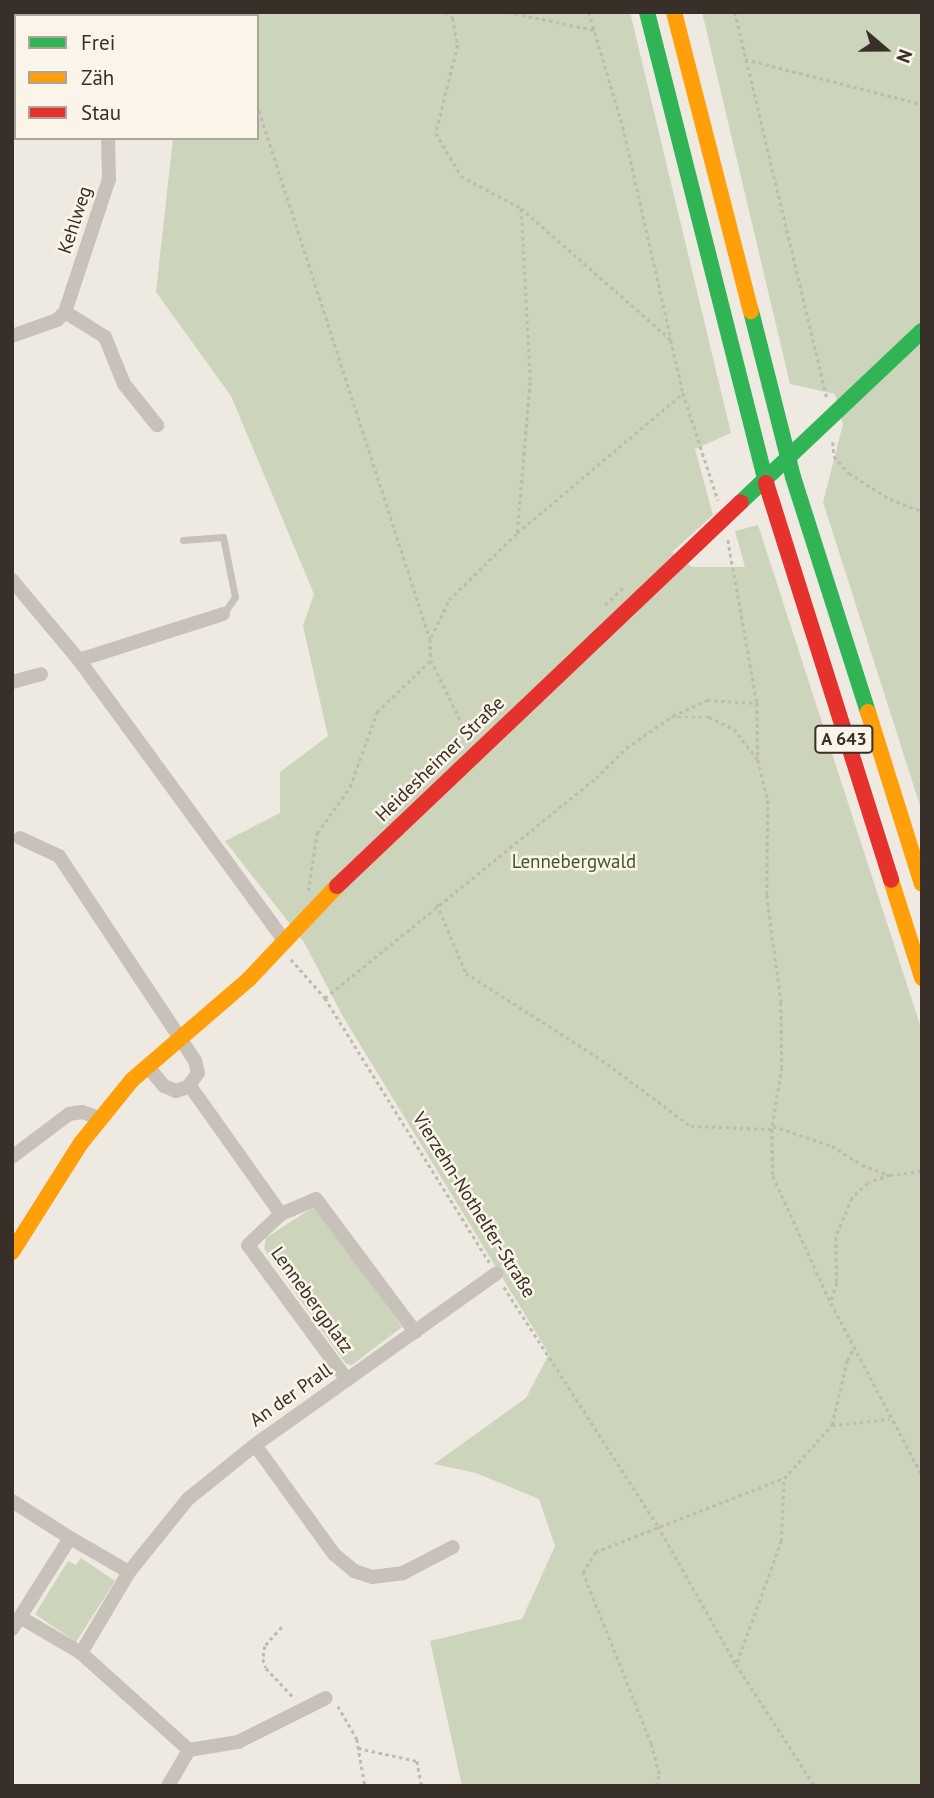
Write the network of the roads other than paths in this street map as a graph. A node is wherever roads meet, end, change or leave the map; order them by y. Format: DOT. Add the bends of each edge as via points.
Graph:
graph roads {
  1 [pos="647,12"];
  2 [pos="674,12"];
  3 [pos="108,140"];
  4 [pos="65,312"];
  5 [pos="922,331"];
  6 [pos="12,336"];
  7 [pos="157,425"];
  8 [pos="183,540"];
  9 [pos="12,580"];
  10 [pos="223,614"];
  11 [pos="79,660"];
  12 [pos="41,674"];
  13 [pos="12,682"];
  14 [pos="20,838"];
  15 [pos="922,884"];
  16 [pos="285,942"];
  17 [pos="922,978"];
  18 [pos="178,1039"];
  19 [pos="147,1066"];
  20 [pos="190,1086"];
  21 [pos="99,1118"];
  22 [pos="12,1157"];
  23 [pos="281,1214"];
  24 [pos="12,1252"];
  25 [pos="496,1274"];
  26 [pos="415,1332"];
  27 [pos="347,1380"];
  28 [pos="255,1445"];
  29 [pos="12,1501"];
  30 [pos="70,1538"];
  31 [pos="453,1547"];
  32 [pos="129,1572"];
  33 [pos="16,1623"];
  34 [pos="81,1653"];
  35 [pos="327,1698"];
  36 [pos="189,1750"];
  37 [pos="168,1786"];
  1 -- 17 [label="main road, A 643" via="770,500"];
  2 -- 15 [label="main road, A 643" via="793,477"];
  3 -- 4 [label="street, Kehlweg" via="109,179"];
  4 -- 6 [label="street" via="58,320"];
  4 -- 7 [label="street" via="105,337 124,384"];
  5 -- 16 [label="main road, Heidesheimer Straße" via="475,754"];
  8 -- 10 [label="lane" via="223,537 235,597"];
  9 -- 11 [label="street"];
  10 -- 11 [label="street"];
  11 -- 16 [label="street"];
  12 -- 13 [label="street"];
  14 -- 18 [label="street" via="59,856"];
  16 -- 18 [label="main road, Heidesheimer Straße"];
  18 -- 19 [label="main road, Heidesheimer Straße"];
  18 -- 20 [label="street" via="197,1066"];
  19 -- 20 [label="street" via="170,1089"];
  19 -- 21 [label="main road, Heidesheimer Straße"];
  20 -- 23 [label="street"];
  21 -- 22 [label="street" via="82,1112 69,1114"];
  21 -- 24 [label="main road, Heidesheimer Straße"];
  23 -- 26 [label="street, Lennebergplatz" via="316,1199"];
  23 -- 27 [label="street, Lennebergplatz" via="248,1245"];
  25 -- 26 [label="street, An der Prall"];
  26 -- 27 [label="street, An der Prall"];
  27 -- 28 [label="street, An der Prall"];
  28 -- 31 [label="street" via="334,1554 354,1572 372,1577 403,1573"];
  28 -- 32 [label="street, An der Prall" via="188,1499"];
  29 -- 30 [label="street"];
  30 -- 32 [label="street"];
  30 -- 33 [label="street"];
  32 -- 34 [label="street, An der Prall"];
  33 -- 34 [label="street"];
  34 -- 36 [label="street"];
  35 -- 36 [label="street" via="238,1742"];
  36 -- 37 [label="street"];
}
